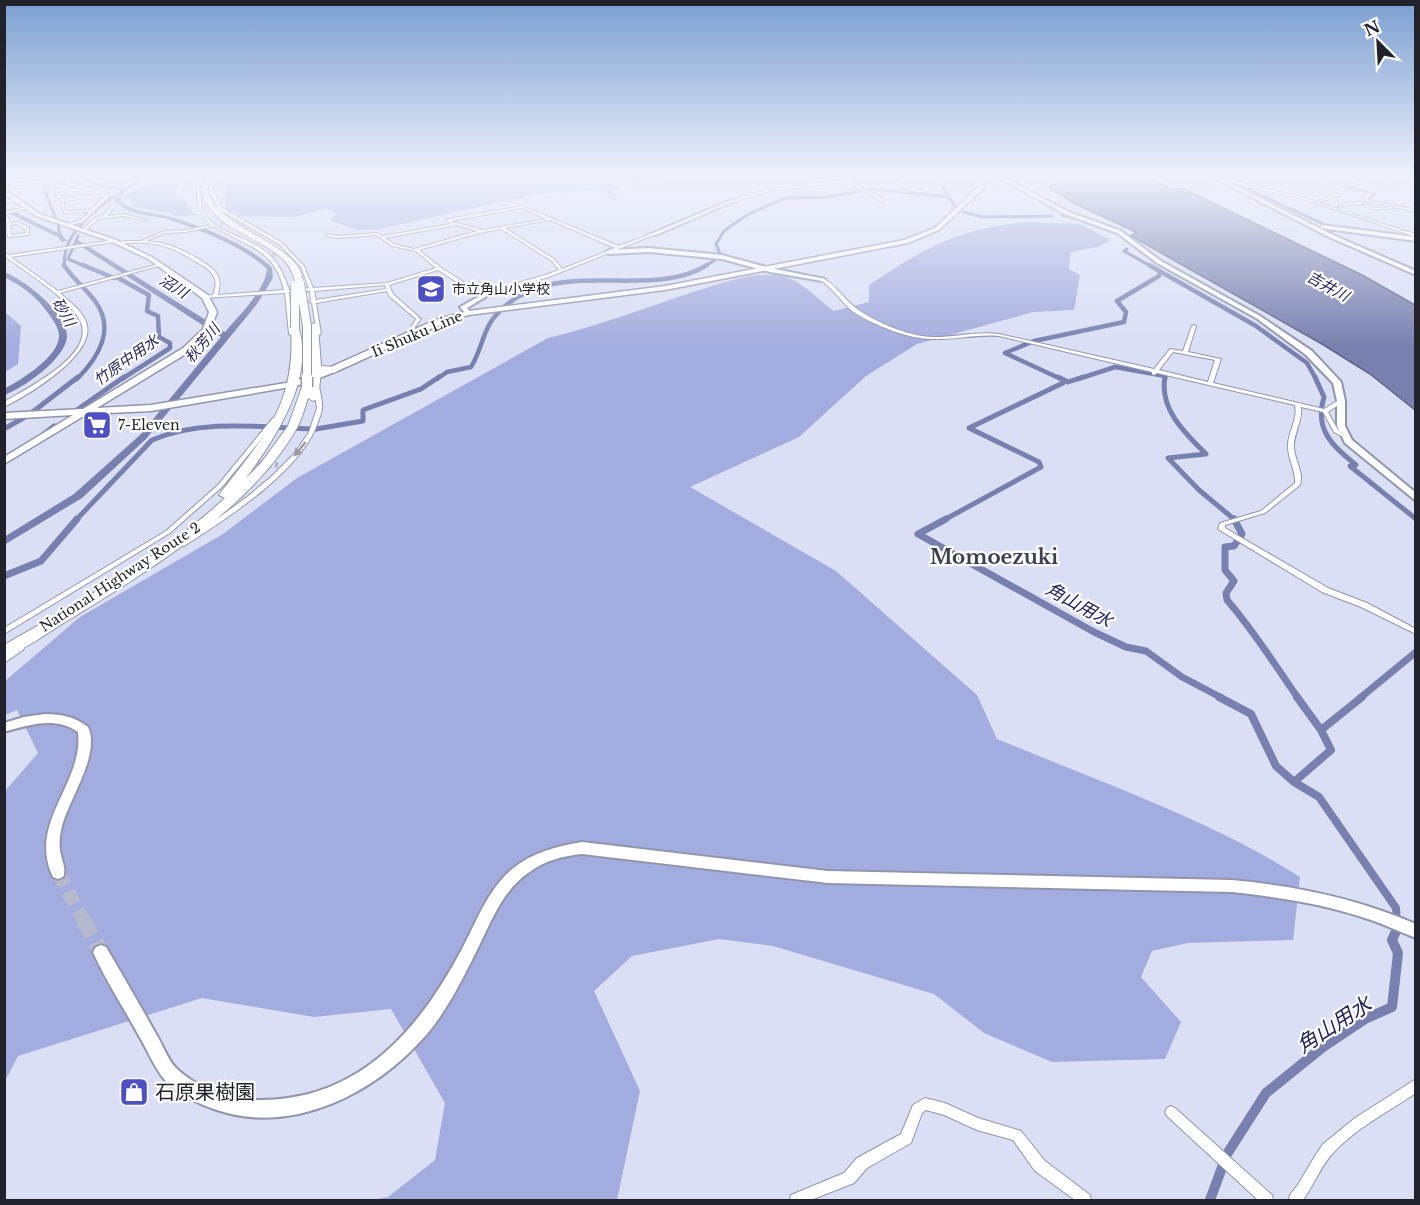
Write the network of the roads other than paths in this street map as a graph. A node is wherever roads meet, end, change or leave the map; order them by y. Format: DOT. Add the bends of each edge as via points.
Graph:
graph roads {
  1 [pos="9,233"];
  2 [pos="28,233"];
  3 [pos="92,233"];
  4 [pos="161,233"];
  5 [pos="231,233"];
  6 [pos="248,233"];
  7 [pos="260,233"];
  8 [pos="403,233"];
  9 [pos="473,233"];
  10 [pos="509,233"];
  11 [pos="584,233"];
  12 [pos="930,233"];
  13 [pos="1121,233"];
  14 [pos="1328,233"];
  15 [pos="1392,233"];
  16 [pos="654,234"];
  17 [pos="327,235"];
  18 [pos="1414,235"];
  19 [pos="383,237"];
  20 [pos="116,242"];
  21 [pos="139,243"];
  22 [pos="619,248"];
  23 [pos="417,250"];
  24 [pos="609,252"];
  25 [pos="5,255"];
  26 [pos="160,265"];
  27 [pos="439,268"];
  28 [pos="765,269"];
  29 [pos="561,270"];
  30 [pos="1416,273"];
  31 [pos="822,279"];
  32 [pos="298,282"];
  33 [pos="387,287"];
  34 [pos="311,288"];
  35 [pos="286,290"];
  36 [pos="56,293"];
  37 [pos="485,294"];
  38 [pos="215,296"];
  39 [pos="205,297"];
  40 [pos="314,301"];
  41 [pos="288,304"];
  42 [pos="468,312"];
  43 [pos="316,322"];
  44 [pos="293,325"];
  45 [pos="1194,326"];
  46 [pos="413,334"];
  47 [pos="315,348"];
  48 [pos="1185,353"];
  49 [pos="297,355"];
  50 [pos="334,370"];
  51 [pos="1154,372"];
  52 [pos="313,379"];
  53 [pos="293,384"];
  54 [pos="1210,384"];
  55 [pos="1341,401"];
  56 [pos="1298,404"];
  57 [pos="4,405"];
  58 [pos="1325,411"];
  59 [pos="81,414"];
  60 [pos="4,416"];
  61 [pos="270,429"];
  62 [pos="1343,435"];
  63 [pos="4,461"];
  64 [pos="1416,498"];
  65 [pos="172,546"];
  66 [pos="4,632"];
  67 [pos="1416,632"];
  68 [pos="4,652"];
  69 [pos="4,660"];
  70 [pos="4,728"];
  71 [pos="58,873"];
  72 [pos="1413,930"];
  73 [pos="100,952"];
  74 [pos="1416,1085"];
  75 [pos="1171,1112"];
  76 [pos="796,1200"];
  77 [pos="1085,1200"];
  78 [pos="1267,1200"];
  79 [pos="1295,1200"];
  1 -- 2 [label="street"];
  3 -- 20 [label="main road"];
  4 -- 21 [label="street"];
  5 -- 35 [label="street" via="270,256"];
  6 -- 32 [label="highway" via="293,266 290,269"];
  7 -- 34 [label="street" via="280,243 303,267"];
  8 -- 19 [label="street"];
  9 -- 23 [label="street"];
  10 -- 29 [label="street" via="553,260"];
  11 -- 22 [label="street"];
  12 -- 28 [label="main road, Ii Shuku Line"];
  13 -- 55 [label="street" via="1159,262 1270,325 1328,370 1337,382"];
  14 -- 30 [label="street"];
  15 -- 18 [label="street"];
  16 -- 22 [label="street"];
  17 -- 19 [label="street"];
  19 -- 23 [label="street" via="393,245"];
  20 -- 21 [label="street"];
  20 -- 25 [label="street"];
  20 -- 26 [label="main road"];
  21 -- 38 [label="street" via="168,246 210,267 218,280"];
  22 -- 24 [label="street"];
  23 -- 27 [label="street"];
  24 -- 28 [label="street" via="649,250 722,257"];
  24 -- 29 [label="street"];
  25 -- 36 [label="street"];
  26 -- 36 [label="street"];
  26 -- 39 [label="main road"];
  27 -- 33 [label="street"];
  27 -- 37 [label="street"];
  28 -- 31 [label="street"];
  28 -- 42 [label="main road, Ii Shuku Line" via="645,291"];
  29 -- 37 [label="street"];
  31 -- 51 [label="street" via="859,313 914,334 933,338 999,335"];
  32 -- 43 [label="highway, bridge"];
  32 -- 44 [label="highway, bridge"];
  32 -- 52 [label="highway, National Highway Route 2, bridge"];
  33 -- 34 [label="street"];
  33 -- 40 [label="street"];
  33 -- 46 [label="street" via="418,319"];
  34 -- 35 [label="street"];
  34 -- 40 [label="street"];
  35 -- 38 [label="street"];
  35 -- 41 [label="street"];
  36 -- 57 [label="street" via="81,316 85,325 81,345 58,368"];
  37 -- 42 [label="street" via="463,307"];
  38 -- 39 [label="street"];
  39 -- 59 [label="main road" via="213,312 209,326 186,350"];
  40 -- 41 [label="street"];
  40 -- 43 [label="street"];
  41 -- 44 [label="street"];
  42 -- 46 [label="main road, Ii Shuku Line"];
  43 -- 44 [label="street"];
  43 -- 47 [label="highway"];
  44 -- 49 [label="highway"];
  45 -- 48 [label="street"];
  46 -- 50 [label="main road, Ii Shuku Line"];
  47 -- 49 [label="street"];
  47 -- 52 [label="highway"];
  48 -- 51 [label="street" via="1172,350"];
  48 -- 54 [label="street" via="1218,359"];
  49 -- 53 [label="highway"];
  50 -- 52 [label="highway"];
  51 -- 54 [label="street"];
  52 -- 53 [label="main road"];
  52 -- 65 [label="highway, National Highway Route 2" via="296,428 252,481"];
  52 -- 69 [label="street, one-way" via="318,391 316,424 254,495"];
  53 -- 59 [label="main road" via="163,406"];
  53 -- 61 [label="highway"];
  54 -- 56 [label="street"];
  55 -- 58 [label="street"];
  55 -- 62 [label="street"];
  56 -- 58 [label="street"];
  56 -- 67 [label="street" via="1291,449 1298,484 1263,512 1222,524 1221,529 1333,594"];
  58 -- 62 [label="street" via="1335,431"];
  59 -- 60 [label="main road"];
  59 -- 63 [label="main road"];
  61 -- 65 [label="highway" via="256,458 234,485"];
  61 -- 66 [label="street" via="243,463 168,532"];
  62 -- 64 [label="street" via="1354,449"];
  65 -- 68 [label="highway, National Highway Route 2"];
  70 -- 71 [label="street" via="49,718 70,721 84,730 87,747 59,811 54,834 53,857"];
  72 -- 73 [label="street" via="1326,898 1232,886 828,877 582,848 562,850 535,860 512,875 438,1005 422,1028 386,1062 352,1086 327,1097 298,1106 254,1110 212,1104 170,1074"];
  74 -- 79 [label="street" via="1365,1118 1327,1150"];
  75 -- 78 [label="street"];
  76 -- 77 [label="street" via="849,1178 862,1163 906,1138 917,1109 925,1104 1017,1135 1040,1166"];
}
